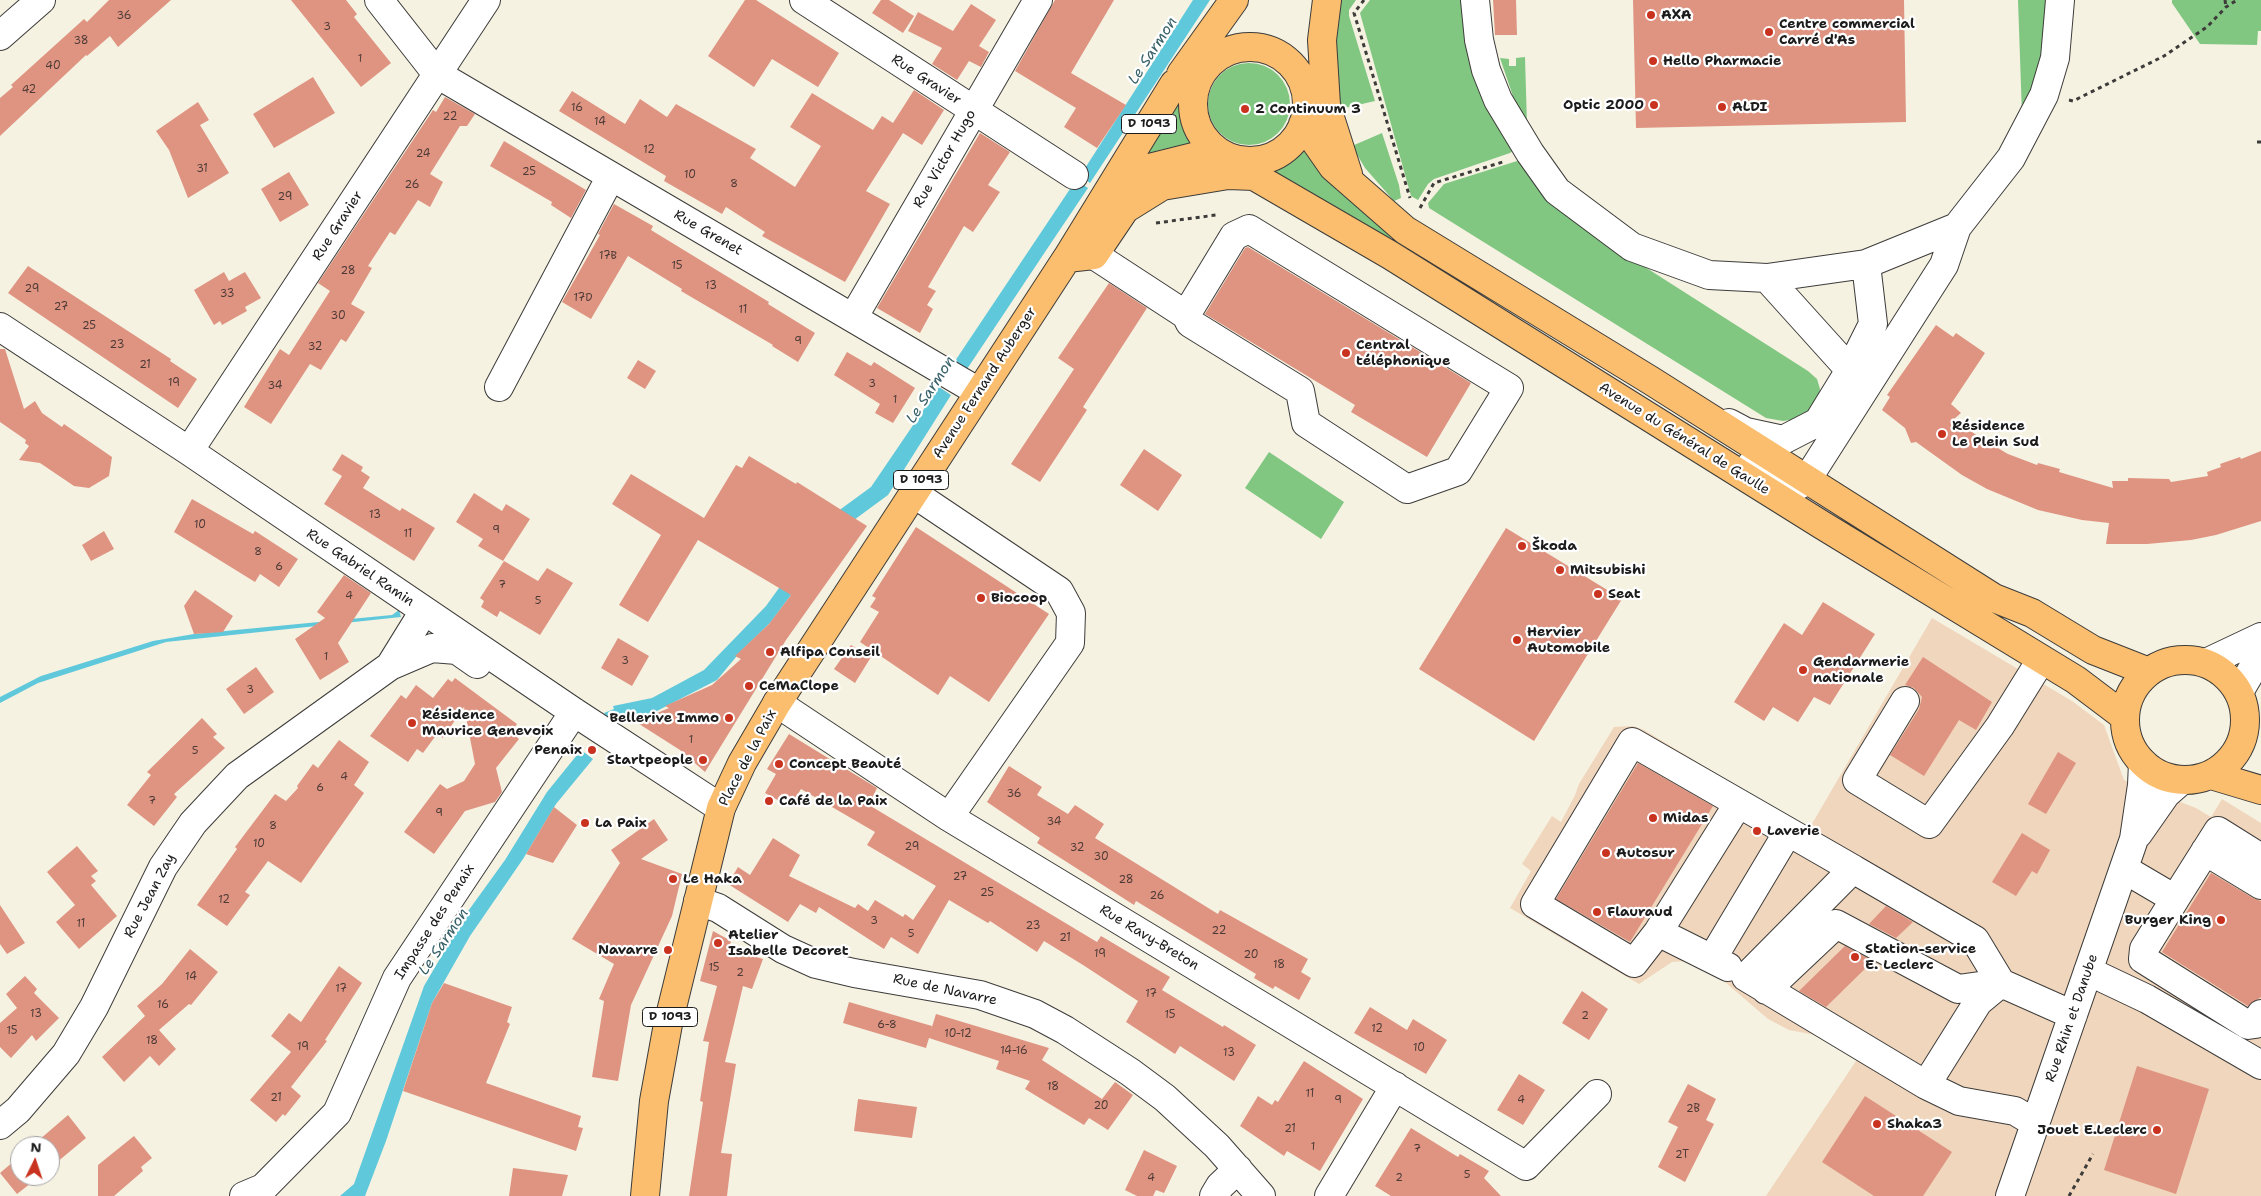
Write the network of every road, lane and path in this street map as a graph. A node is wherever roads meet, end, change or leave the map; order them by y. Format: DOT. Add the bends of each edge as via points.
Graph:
graph roads {
  1 [pos="41,0"];
  2 [pos="379,0"];
  3 [pos="486,0"];
  4 [pos="804,0"];
  5 [pos="1038,0"];
  6 [pos="1234,0"];
  7 [pos="1246,0"];
  8 [pos="1317,0"];
  9 [pos="1327,0"];
  10 [pos="1364,0"];
  11 [pos="1475,0"];
  12 [pos="2060,0"];
  13 [pos="2225,0"];
  14 [pos="2237,0"];
  15 [pos="2226,7"];
  16 [pos="0,36"];
  17 [pos="1207,67"];
  18 [pos="437,74"];
  19 [pos="1300,76"];
  20 [pos="1174,84"];
  21 [pos="2044,95"];
  22 [pos="974,111"];
  23 [pos="1303,124"];
  24 [pos="1217,151"];
  25 [pos="1530,153"];
  26 [pos="1250,168"];
  27 [pos="1074,175"];
  28 [pos="611,176"];
  29 [pos="1352,185"];
  30 [pos="1110,188"];
  31 [pos="1413,206"];
  32 [pos="1416,215"];
  33 [pos="1957,227"];
  34 [pos="1094,254"];
  35 [pos="1390,255"];
  36 [pos="1068,258"];
  37 [pos="1866,264"];
  38 [pos="1767,278"];
  39 [pos="1186,316"];
  40 [pos="853,318"];
  41 [pos="0,327"];
  42 [pos="1850,370"];
  43 [pos="1650,380"];
  44 [pos="963,384"];
  45 [pos="499,387"];
  46 [pos="1826,450"];
  47 [pos="189,451"];
  48 [pos="1806,481"];
  49 [pos="913,493"];
  50 [pos="1938,563"];
  51 [pos="424,611"];
  52 [pos="2261,637"];
  53 [pos="2261,654"];
  54 [pos="2041,660"];
  55 [pos="2206,663"];
  56 [pos="390,666"];
  57 [pos="2149,672"];
  58 [pos="540,689"];
  59 [pos="2239,692"];
  60 [pos="1905,701"];
  61 [pos="777,703"];
  62 [pos="574,712"];
  63 [pos="2125,717"];
  64 [pos="2253,740"];
  65 [pos="2143,763"];
  66 [pos="2210,775"];
  67 [pos="2182,780"];
  68 [pos="2261,790"];
  69 [pos="1738,804"];
  70 [pos="721,808"];
  71 [pos="949,817"];
  72 [pos="1788,832"];
  73 [pos="2134,839"];
  74 [pos="2205,851"];
  75 [pos="2261,858"];
  76 [pos="1853,869"];
  77 [pos="2124,869"];
  78 [pos="2261,885"];
  79 [pos="2175,899"];
  80 [pos="698,901"];
  81 [pos="1658,932"];
  82 [pos="1712,959"];
  83 [pos="2088,971"];
  84 [pos="1756,983"];
  85 [pos="2001,983"];
  86 [pos="2261,1014"];
  87 [pos="2073,1015"];
  88 [pos="2261,1065"];
  89 [pos="1926,1085"];
  90 [pos="1395,1086"];
  91 [pos="1597,1094"];
  92 [pos="2035,1123"];
  93 [pos="0,1125"];
  94 [pos="2092,1154"];
  95 [pos="1238,1169"];
  96 [pos="244,1196"];
  97 [pos="645,1196"];
  98 [pos="1214,1196"];
  99 [pos="1261,1196"];
  100 [pos="1329,1196"];
  101 [pos="2010,1196"];
  102 [pos="2069,1196"];
  1 -- 16 [label="street"];
  2 -- 18 [label="street"];
  3 -- 18 [label="street, Rue Gravier"];
  4 -- 22 [label="street, Rue Gravier"];
  5 -- 22 [label="street, Rue Victor Hugo"];
  6 -- 20 [label="main road, Avenue Fernand Auberger / D 1093"];
  7 -- 17 [label="main road"];
  8 -- 19 [label="main road" via="1308,19"];
  9 -- 29 [label="main road" via="1322,40 1326,106"];
  10 -- 31 [label="path" via="1354,13"];
  11 -- 25 [label="street" via="1486,70 1498,100"];
  12 -- 21 [label="street" via="2055,58"];
  13 -- 15 [label="path"];
  14 -- 15 [label="path"];
  15 -- 21 [label="path" via="2207,27 2164,56 2073,101"];
  17 -- 19 [label="main road" via="1231,50 1251,47 1270,50 1287,60"];
  17 -- 20 [label="main road"];
  17 -- 24 [label="main road" via="1194,91 1192,108 1205,140"];
  18 -- 28 [label="street, Rue Grenet"];
  18 -- 47 [label="street, Rue Gravier"];
  19 -- 23 [label="main road" via="1306,91 1307,108"];
  20 -- 30 [label="main road, Avenue Fernand Auberger / D 1093"];
  21 -- 33 [label="street" via="2010,158"];
  22 -- 27 [label="street, Rue Gravier"];
  22 -- 40 [label="street, Rue Victor Hugo"];
  23 -- 26 [label="main road" via="1294,140 1280,152"];
  23 -- 29 [label="main road" via="1333,167"];
  24 -- 26 [label="main road"];
  24 -- 30 [label="main road" via="1149,168"];
  25 -- 32 [label="path" via="1434,183"];
  25 -- 38 [label="street" via="1557,191 1632,247 1709,274"];
  26 -- 34 [label="main road" via="1162,186 1125,209"];
  26 -- 35 [label="main road, Avenue du Général de Gaulle"];
  28 -- 40 [label="street, Rue Grenet"];
  28 -- 45 [label="street"];
  29 -- 43 [label="main road" via="1405,230"];
  30 -- 36 [label="main road, Avenue Fernand Auberger / D 1093"];
  33 -- 37 [label="street"];
  33 -- 46 [label="street" via="1944,265"];
  34 -- 36 [label="main road"];
  34 -- 39 [label="street"];
  35 -- 48 [label="street" via="1431,266 1783,484 1797,486"];
  35 -- 54 [label="main road, Avenue du Général de Gaulle"];
  36 -- 44 [label="main road, Avenue Fernand Auberger / D 1093"];
  37 -- 38 [label="street"];
  37 -- 42 [label="street" via="1872,324"];
  38 -- 42 [label="street"];
  39 -- 39 [label="street" via="1190,323 1300,391 1306,423 1407,489 1458,471 1509,388 1249,229 1234,236"];
  40 -- 44 [label="street, Rue Grenet"];
  41 -- 47 [label="street, Rue Gabriel Ramin"];
  42 -- 43 [label="street" via="1818,422 1783,440 1746,432"];
  43 -- 48 [label="main road"];
  44 -- 49 [label="main road, Avenue Fernand Auberger / D 1093"];
  46 -- 48 [label="street"];
  46 -- 50 [label="street" via="1834,482 1932,546"];
  47 -- 51 [label="street, Rue Gabriel Ramin"];
  48 -- 50 [label="main road"];
  49 -- 61 [label="main road, Avenue Fernand Auberger / D 1093"];
  49 -- 71 [label="street" via="1059,591 1071,613 1070,643"];
  50 -- 57 [label="main road" via="1994,598 2032,613 2093,650"];
  51 -- 56 [label="street, Rue Jean Zay"];
  51 -- 58 [label="street, Rue Gabriel Ramin"];
  52 -- 55 [label="street"];
  53 -- 59 [label="street"];
  54 -- 60 [label="street" via="2000,726 1929,824 1857,780"];
  54 -- 63 [label="main road, Avenue du Général de Gaulle" via="2076,680"];
  55 -- 57 [label="main road" via="2167,662"];
  55 -- 59 [label="main road" via="2225,675"];
  56 -- 58 [label="street, Rue Jean Zay" via="432,648 457,650 505,683"];
  56 -- 93 [label="street, Rue Jean Zay" via="237,776 194,823 163,867 94,1007 66,1054 18,1110"];
  57 -- 63 [label="main road" via="2136,684 2128,700"];
  58 -- 62 [label="street, Rue Gabriel Ramin"];
  59 -- 64 [label="main road"];
  61 -- 70 [label="main road, Place de la Paix / D 1093"];
  61 -- 71 [label="street, Rue Ravy-Breton"];
  62 -- 70 [label="street, Rue Gabriel Ramin"];
  62 -- 96 [label="street, Impasse des Penaix" via="397,978 337,1113 263,1188"];
  63 -- 65 [label="main road" via="2126,734"];
  64 -- 66 [label="main road"];
  65 -- 67 [label="main road" via="2154,772"];
  65 -- 73 [label="street, Rue Rhin et Danube"];
  66 -- 67 [label="main road" via="2197,780"];
  66 -- 68 [label="main road"];
  67 -- 73 [label="street, Rue Rhin et Danube" via="2166,794"];
  69 -- 72 [label="street"];
  69 -- 81 [label="street"];
  69 -- 81 [label="street" via="1632,742 1535,904 1634,962"];
  70 -- 80 [label="main road, Place de la Paix / D 1093"];
  71 -- 90 [label="street, Rue Ravy-Breton"];
  72 -- 76 [label="street"];
  72 -- 82 [label="street"];
  73 -- 77 [label="street, Rue Rhin et Danube"];
  74 -- 75 [label="street" via="2218,831"];
  74 -- 78 [label="street"];
  74 -- 79 [label="street"];
  76 -- 84 [label="street"];
  76 -- 85 [label="street" via="1975,940"];
  77 -- 79 [label="street"];
  77 -- 83 [label="street, Rue Rhin et Danube"];
  79 -- 86 [label="street" via="2144,949 2143,959 2248,1025 2255,1024"];
  80 -- 95 [label="street, Rue de Navarre" via="718,908 783,949 816,964 980,995 1035,1014 1137,1077 1192,1123"];
  80 -- 97 [label="main road, D 1093" via="659,1070 649,1134"];
  81 -- 82 [label="street"];
  82 -- 84 [label="street"];
  83 -- 87 [label="street, Rue Rhin et Danube"];
  83 -- 88 [label="street" via="2147,999"];
  84 -- 85 [label="street" via="1836,924 1958,989"];
  84 -- 89 [label="street"];
  85 -- 87 [label="street"];
  85 -- 89 [label="street" via="1978,1002"];
  87 -- 92 [label="street, Rue Rhin et Danube"];
  89 -- 92 [label="street" via="1959,1101 2015,1111"];
  90 -- 91 [label="street, Rue Ravy-Breton" via="1526,1166"];
  90 -- 100 [label="street"];
  92 -- 101 [label="street, Rue Rhin et Danube"];
  94 -- 102 [label="path"];
  95 -- 98 [label="street"];
  95 -- 99 [label="street, Rue de Navarre"];
}
